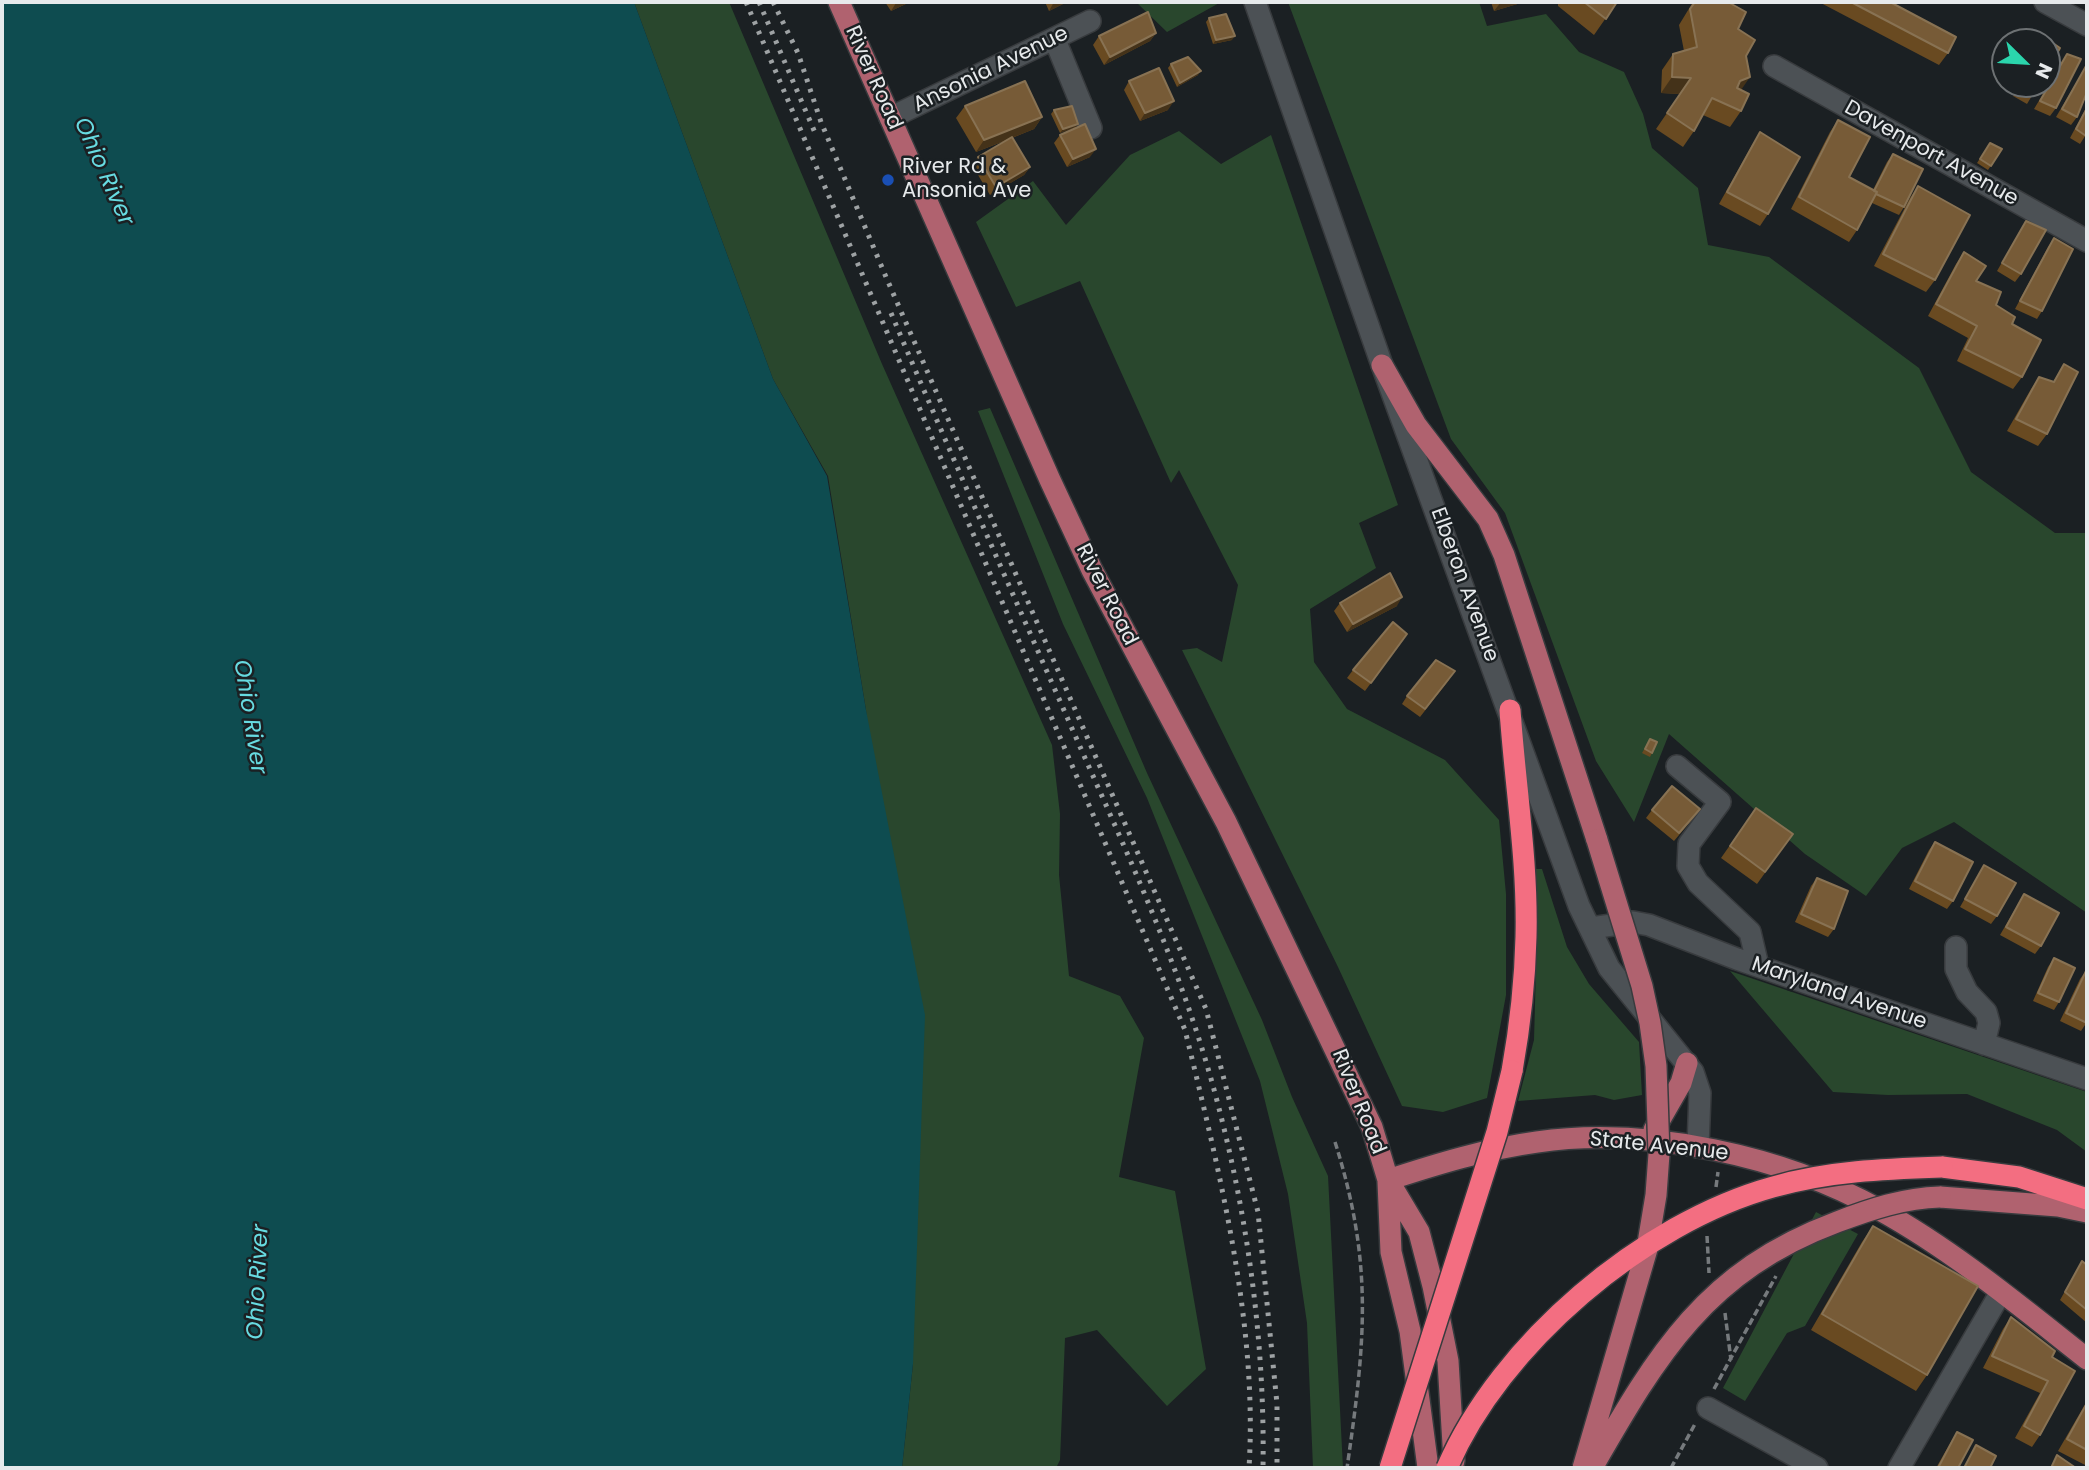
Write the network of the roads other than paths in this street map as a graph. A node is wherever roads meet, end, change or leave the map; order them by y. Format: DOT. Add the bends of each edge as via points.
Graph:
graph roads {
  1 [pos="839,2"];
  2 [pos="1255,2"];
  3 [pos="2045,2"];
  4 [pos="1090,21"];
  5 [pos="2087,25"];
  6 [pos="1055,40"];
  7 [pos="1774,66"];
  8 [pos="890,118"];
  9 [pos="1091,128"];
  10 [pos="2087,241"];
  11 [pos="1382,365"];
  12 [pos="1510,710"];
  13 [pos="1677,766"];
  14 [pos="1591,928"];
  15 [pos="1956,947"];
  16 [pos="1758,966"];
  17 [pos="1984,1044"];
  18 [pos="1686,1063"];
  19 [pos="2087,1079"];
  20 [pos="1647,1142"];
  21 [pos="1698,1147"];
  22 [pos="1388,1180"];
  23 [pos="2087,1199"];
  24 [pos="2087,1212"];
  25 [pos="2001,1292"];
  26 [pos="2087,1359"];
  27 [pos="1705,1409"];
  28 [pos="1391,1468"];
  29 [pos="1429,1468"];
  30 [pos="1447,1468"];
  31 [pos="1455,1468"];
  32 [pos="1583,1468"];
  33 [pos="1592,1468"];
  34 [pos="1817,1468"];
  35 [pos="1899,1468"];
  1 -- 8 [label="main road, River Road"];
  2 -- 11 [label="street, Elberon Avenue"];
  3 -- 5 [label="street"];
  4 -- 6 [label="street, Ansonia Avenue"];
  6 -- 8 [label="street, Ansonia Avenue"];
  6 -- 9 [label="street"];
  7 -- 10 [label="street, Davenport Avenue"];
  8 -- 22 [label="main road, River Road" via="1092,570 1226,822 1326,1027 1372,1127"];
  11 -- 12 [label="street, Elberon Avenue"];
  11 -- 32 [label="main road, bridge" via="1416,425 1488,519 1504,555 1639,974 1650,1023 1656,1066 1657,1195 1647,1250"];
  12 -- 14 [label="street, Elberon Avenue" via="1579,906"];
  12 -- 28 [label="highway, bridge" via="1525,880 1519,1029 1497,1132"];
  13 -- 16 [label="street" via="1720,802 1689,844 1688,866 1699,883 1750,932"];
  14 -- 16 [label="street, Maryland Avenue" via="1633,922 1649,925"];
  14 -- 18 [label="street, Elberon Avenue" via="1622,988"];
  15 -- 17 [label="street" via="1956,969 1967,992 1986,1012 1989,1023"];
  16 -- 17 [label="street, Maryland Avenue"];
  17 -- 19 [label="street, Maryland Avenue"];
  18 -- 20 [label="main road" via="1681,1083"];
  18 -- 21 [label="street, Elberon Avenue" via="1700,1093"];
  20 -- 21 [label="main road, State Avenue"];
  20 -- 22 [label="main road, State Avenue" via="1537,1142 1477,1152"];
  21 -- 25 [label="main road, State Avenue" via="1813,1179 1878,1209"];
  22 -- 29 [label="main road, River Road" via="1391,1252 1410,1331"];
  22 -- 31 [label="main road, River Road" via="1419,1232 1433,1286 1448,1361"];
  23 -- 30 [label="highway, bridge" via="2019,1177 1942,1167 1880,1169 1773,1187 1727,1204 1637,1251 1571,1303 1506,1374"];
  24 -- 33 [label="main road, bridge" via="1940,1197 1891,1203 1808,1233 1743,1269 1713,1294 1664,1349"];
  25 -- 26 [label="main road, State Avenue"];
  25 -- 35 [label="street"];
  27 -- 34 [label="street"];
}
